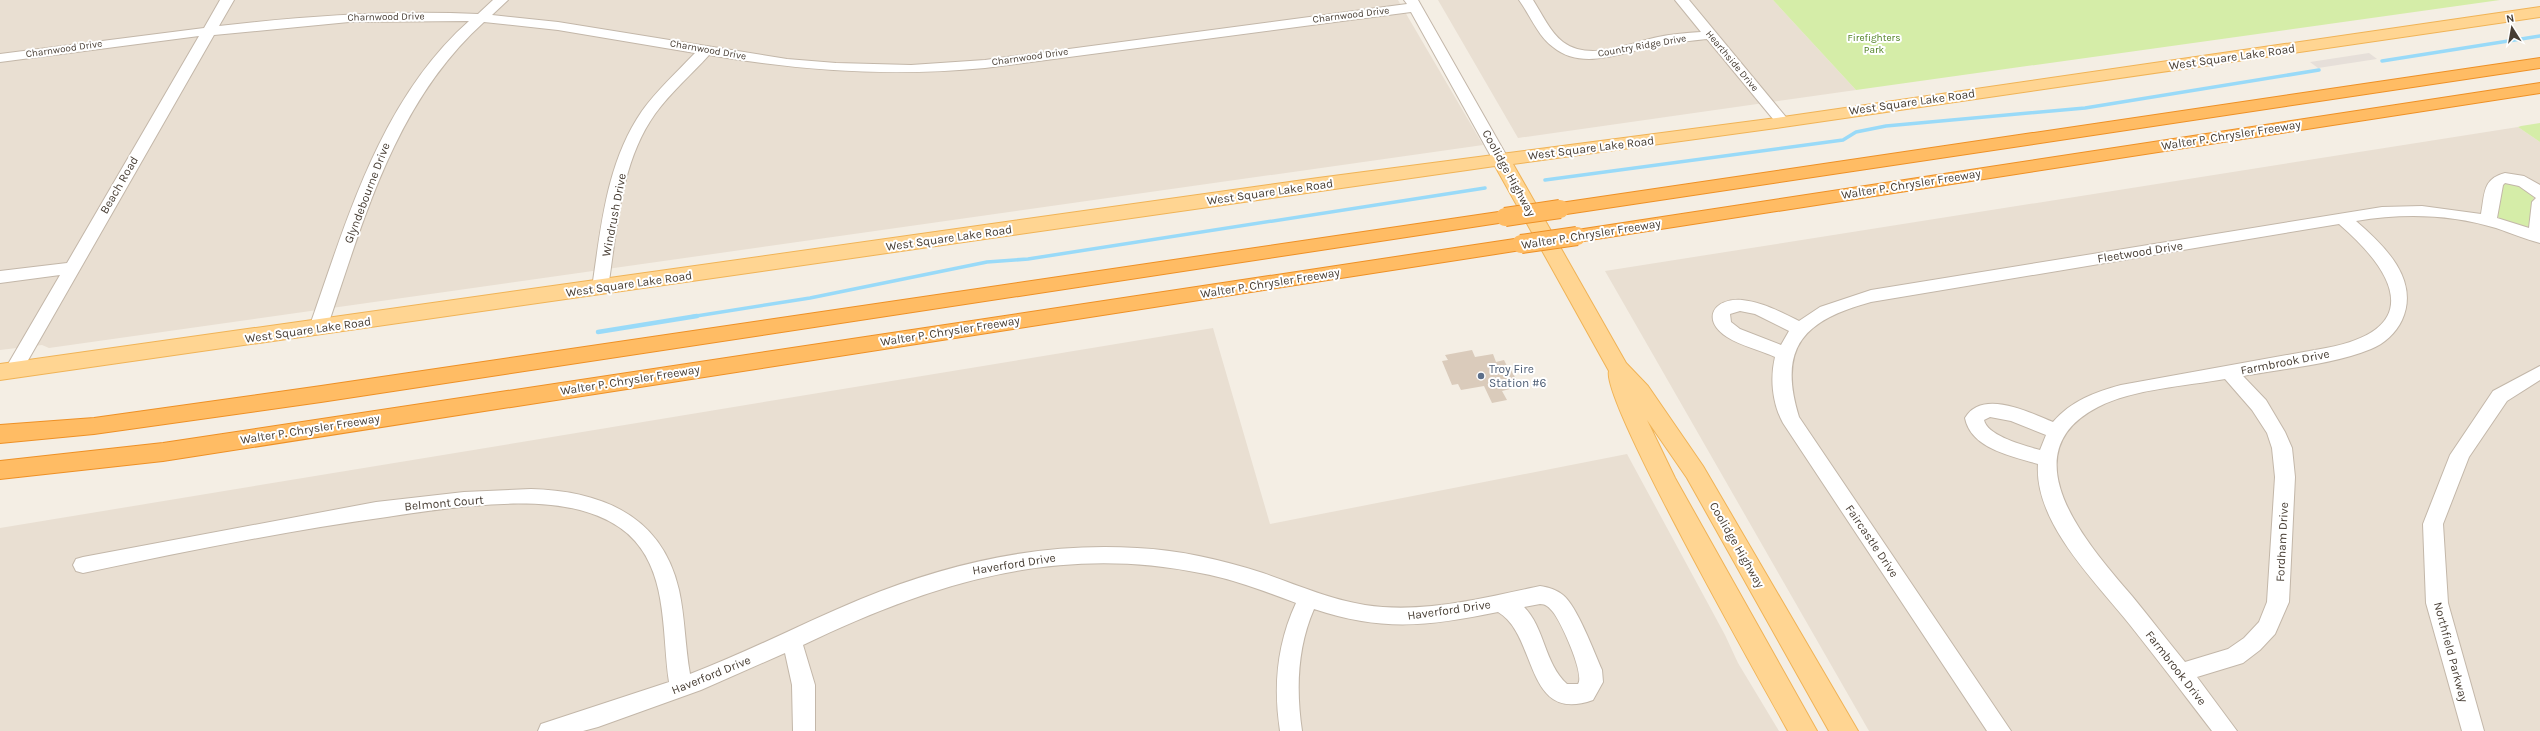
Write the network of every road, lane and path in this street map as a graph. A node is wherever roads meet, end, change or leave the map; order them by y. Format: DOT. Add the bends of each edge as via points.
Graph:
graph roads {
  1 [pos="227,0"];
  2 [pos="501,0"];
  3 [pos="1526,0"];
  4 [pos="1682,0"];
  5 [pos="1413,4"];
  6 [pos="2540,12"];
  7 [pos="479,18"];
  8 [pos="209,32"];
  9 [pos="1710,35"];
  10 [pos="706,50"];
  11 [pos="0,58"];
  12 [pos="2540,63"];
  13 [pos="2540,88"];
  14 [pos="1783,122"];
  15 [pos="1501,160"];
  16 [pos="2540,194"];
  17 [pos="2540,202"];
  18 [pos="2342,218"];
  19 [pos="2488,221"];
  20 [pos="2538,237"];
  21 [pos="71,268"];
  22 [pos="0,277"];
  23 [pos="600,288"];
  24 [pos="318,328"];
  25 [pos="1792,340"];
  26 [pos="1618,368"];
  27 [pos="6,372"];
  28 [pos="2229,372"];
  29 [pos="2540,372"];
  30 [pos="2056,431"];
  31 [pos="0,434"];
  32 [pos="2048,460"];
  33 [pos="0,470"];
  34 [pos="83,566"];
  35 [pos="1308,598"];
  36 [pos="1500,603"];
  37 [pos="791,641"];
  38 [pos="2181,674"];
  39 [pos="682,687"];
  40 [pos="549,731"];
  41 [pos="804,731"];
  42 [pos="1291,731"];
  43 [pos="1803,731"];
  44 [pos="1844,731"];
  45 [pos="2000,731"];
  46 [pos="2226,731"];
  47 [pos="2472,731"];
  1 -- 8 [label="street, Beach Road"];
  2 -- 7 [label="street, Glyndebourne Drive"];
  3 -- 9 [label="street, Country Ridge Drive" via="1554,41 1566,50 1580,54 1598,54 1659,41"];
  4 -- 9 [label="street, Hearthside Drive"];
  5 -- 10 [label="street, Charnwood Drive" via="931,69 810,65"];
  5 -- 15 [label="street, Coolidge Highway"];
  6 -- 14 [label="main road, West Square Lake Road"];
  7 -- 8 [label="street, Charnwood Drive" via="341,18"];
  7 -- 10 [label="street, Charnwood Drive" via="579,29"];
  7 -- 24 [label="street, Glyndebourne Drive" via="426,76 388,139 372,174"];
  8 -- 11 [label="street, Charnwood Drive"];
  8 -- 21 [label="street, Beach Road"];
  9 -- 14 [label="street, Hearthside Drive"];
  10 -- 23 [label="street, Windrush Drive" via="655,105 633,141 615,198"];
  12 -- 31 [label="highway, Walter P. Chrysler Freeway, bridge" via="321,394 94,426"];
  13 -- 33 [label="highway, Walter P. Chrysler Freeway, bridge" via="163,452"];
  14 -- 15 [label="main road, West Square Lake Road"];
  15 -- 23 [label="main road, West Square Lake Road"];
  15 -- 26 [label="main road, Coolidge Highway"];
  16 -- 19 [label="street" via="2522,181 2510,178 2498,180 2495,183"];
  17 -- 20 [label="street, Fleetwood Drive"];
  18 -- 19 [label="street, Fleetwood Drive" via="2412,210 2445,212"];
  18 -- 25 [label="street, Fleetwood Drive" via="1871,296 1828,309"];
  18 -- 28 [label="street, Farmbrook Drive" via="2380,253 2395,279 2400,295 2400,307 2388,328 2366,344 2350,349"];
  19 -- 20 [label="street, Fleetwood Drive"];
  21 -- 22 [label="street"];
  21 -- 27 [label="street, Beach Road"];
  23 -- 24 [label="main road, West Square Lake Road"];
  24 -- 27 [label="main road, West Square Lake Road"];
  25 -- 45 [label="street, Faircastle Drive" via="1781,378 1782,393 1794,424"];
  26 -- 43 [label="main road, Coolidge Highway" via="1624,395 1664,480"];
  26 -- 44 [label="main road, Coolidge Highway" via="1640,392 1695,472"];
  28 -- 30 [label="street, Farmbrook Drive" via="2107,396 2074,413"];
  28 -- 38 [label="street, Fordham Drive" via="2259,405 2276,432 2282,448 2285,478 2278,602 2267,628 2252,644 2235,656"];
  29 -- 47 [label="street, Northfield Parkway" via="2500,396 2460,455 2434,524 2437,603"];
  30 -- 32 [label="street, Farmbrook Drive"];
  30 -- 32 [label="street" via="1995,410 1981,411 1974,418 1975,428 1986,438"];
  32 -- 38 [label="street, Farmbrook Drive" via="2049,481 2066,525"];
  34 -- 39 [label="street, Belmont Court" via="321,519 401,506 506,498 568,500 620,519 642,535 658,558 668,588"];
  35 -- 36 [label="street, Haverford Drive" via="1356,612 1406,617"];
  35 -- 37 [label="street, Haverford Drive" via="1242,575 1186,562 1112,555 1054,557 991,566 948,577 876,602"];
  35 -- 42 [label="street" via="1294,634 1286,681"];
  36 -- 36 [label="street, Haverford Drive" via="1514,610 1522,620 1546,678 1555,689 1568,695 1585,693 1592,682 1591,670 1557,601 1540,595"];
  37 -- 39 [label="street, Haverford Drive"];
  37 -- 41 [label="street" via="797,655 804,689"];
  38 -- 46 [label="street, Farmbrook Drive"];
  39 -- 40 [label="street, Haverford Drive"];
}
